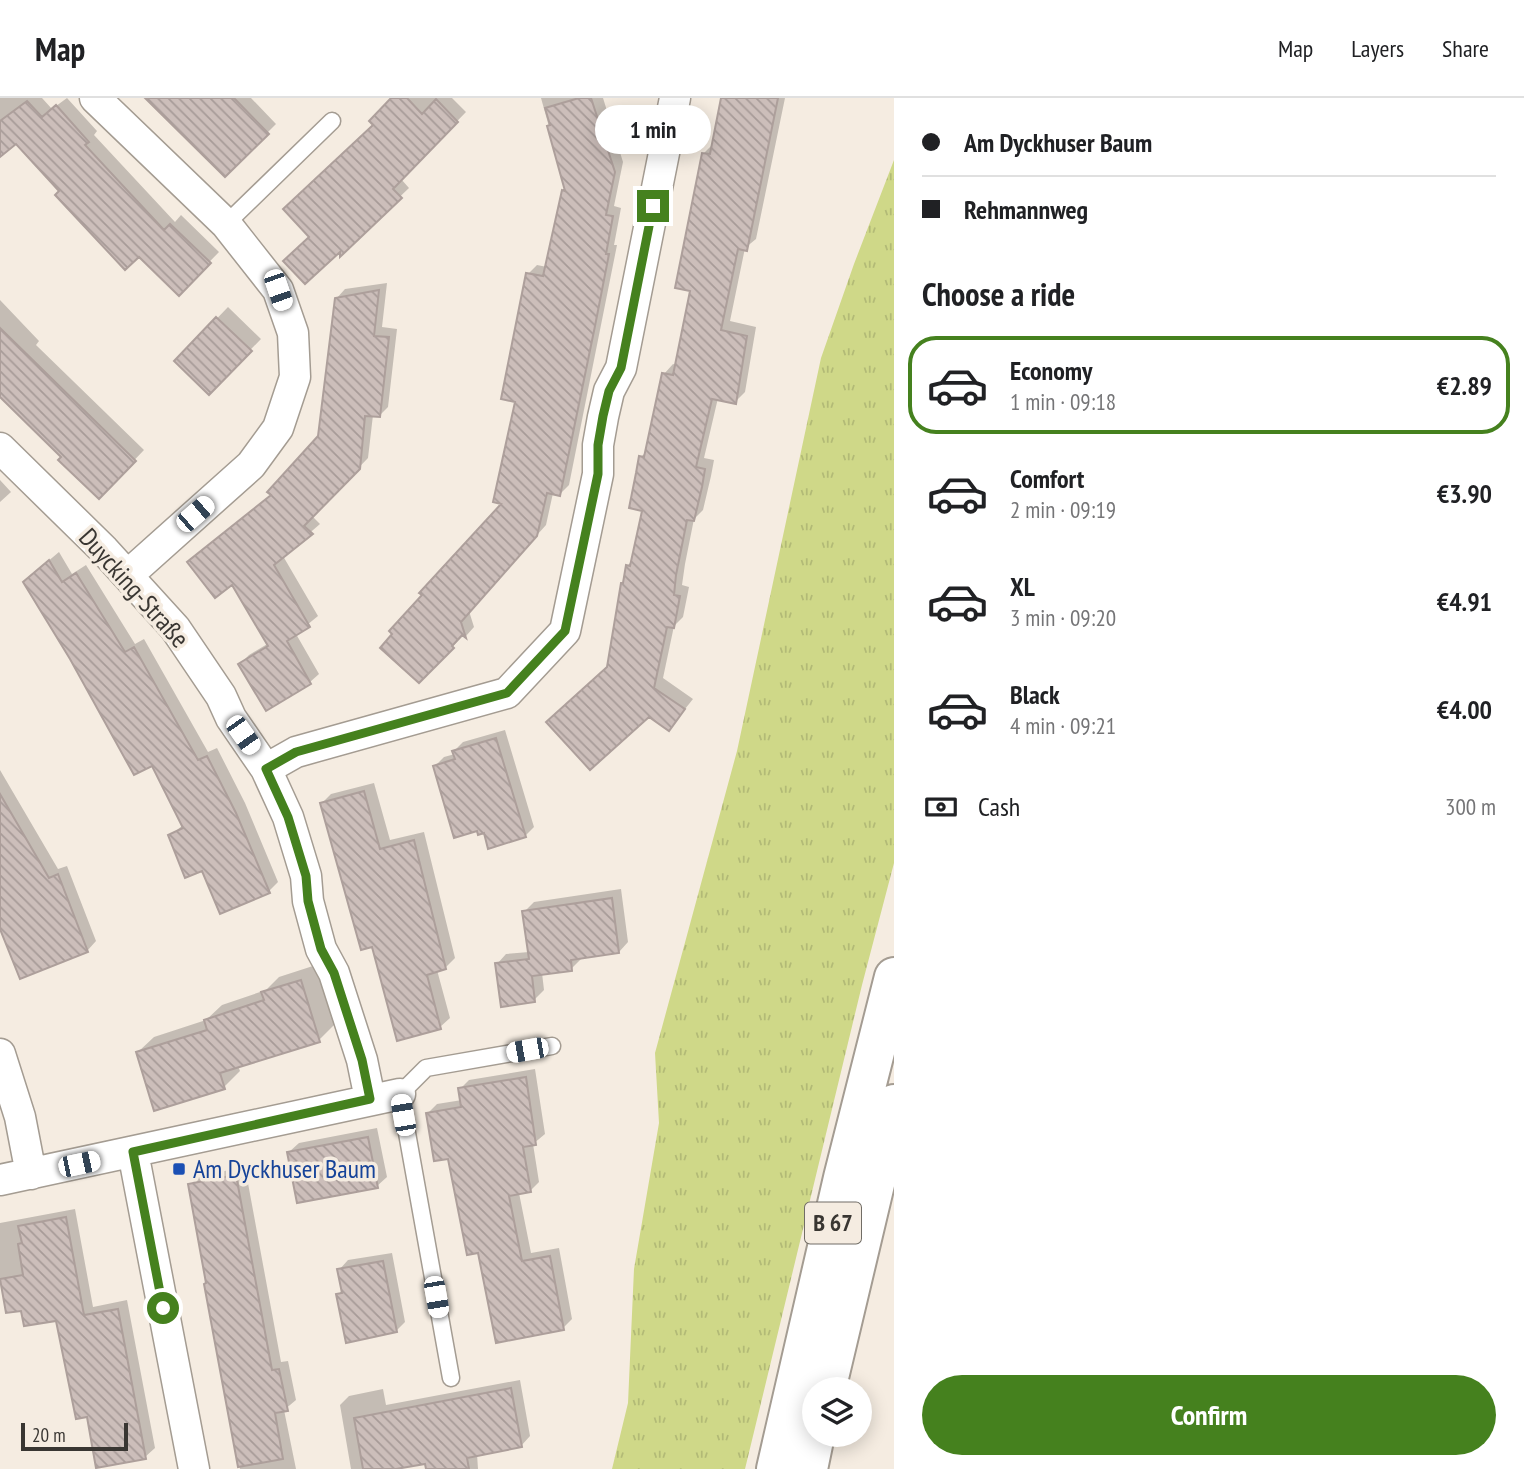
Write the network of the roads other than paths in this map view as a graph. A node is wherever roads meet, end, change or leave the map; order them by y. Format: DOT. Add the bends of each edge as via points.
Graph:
graph roads {
  1 [pos="94,98"];
  2 [pos="675,98"];
  3 [pos="332,121"];
  4 [pos="226,224"];
  5 [pos="0,447"];
  6 [pos="128,575"];
  7 [pos="266,769"];
  8 [pos="894,977"];
  9 [pos="552,1046"];
  10 [pos="0,1054"];
  11 [pos="400,1094"];
  12 [pos="370,1099"];
  13 [pos="894,1104"];
  14 [pos="133,1152"];
  15 [pos="32,1174"];
  16 [pos="0,1180"];
  17 [pos="829,1377"];
  18 [pos="450,1378"];
  19 [pos="812,1447"];
  20 [pos="194,1469"];
  21 [pos="776,1469"];
  22 [pos="807,1469"];
  1 -- 4 [label="street"];
  2 -- 7 [label="street" via="621,368 603,416 598,474 565,631 507,693 296,752"];
  3 -- 4 [label="lane"];
  4 -- 6 [label="street" via="278,290 293,333 295,377 278,428 251,465"];
  5 -- 6 [label="street, Duycking-Straße"];
  6 -- 7 [label="street, Duycking-Straße" via="175,628"];
  7 -- 12 [label="street, Duycking-Straße" via="288,817 321,949 334,973"];
  8 -- 21 [label="highway, B 67"];
  9 -- 11 [label="lane" via="426,1068"];
  10 -- 15 [label="street"];
  11 -- 12 [label="street"];
  11 -- 18 [label="lane"];
  12 -- 14 [label="street"];
  13 -- 17 [label="highway, B 67"];
  14 -- 15 [label="street"];
  14 -- 20 [label="street"];
  15 -- 16 [label="street"];
  19 -- 22 [label="highway"];
}
